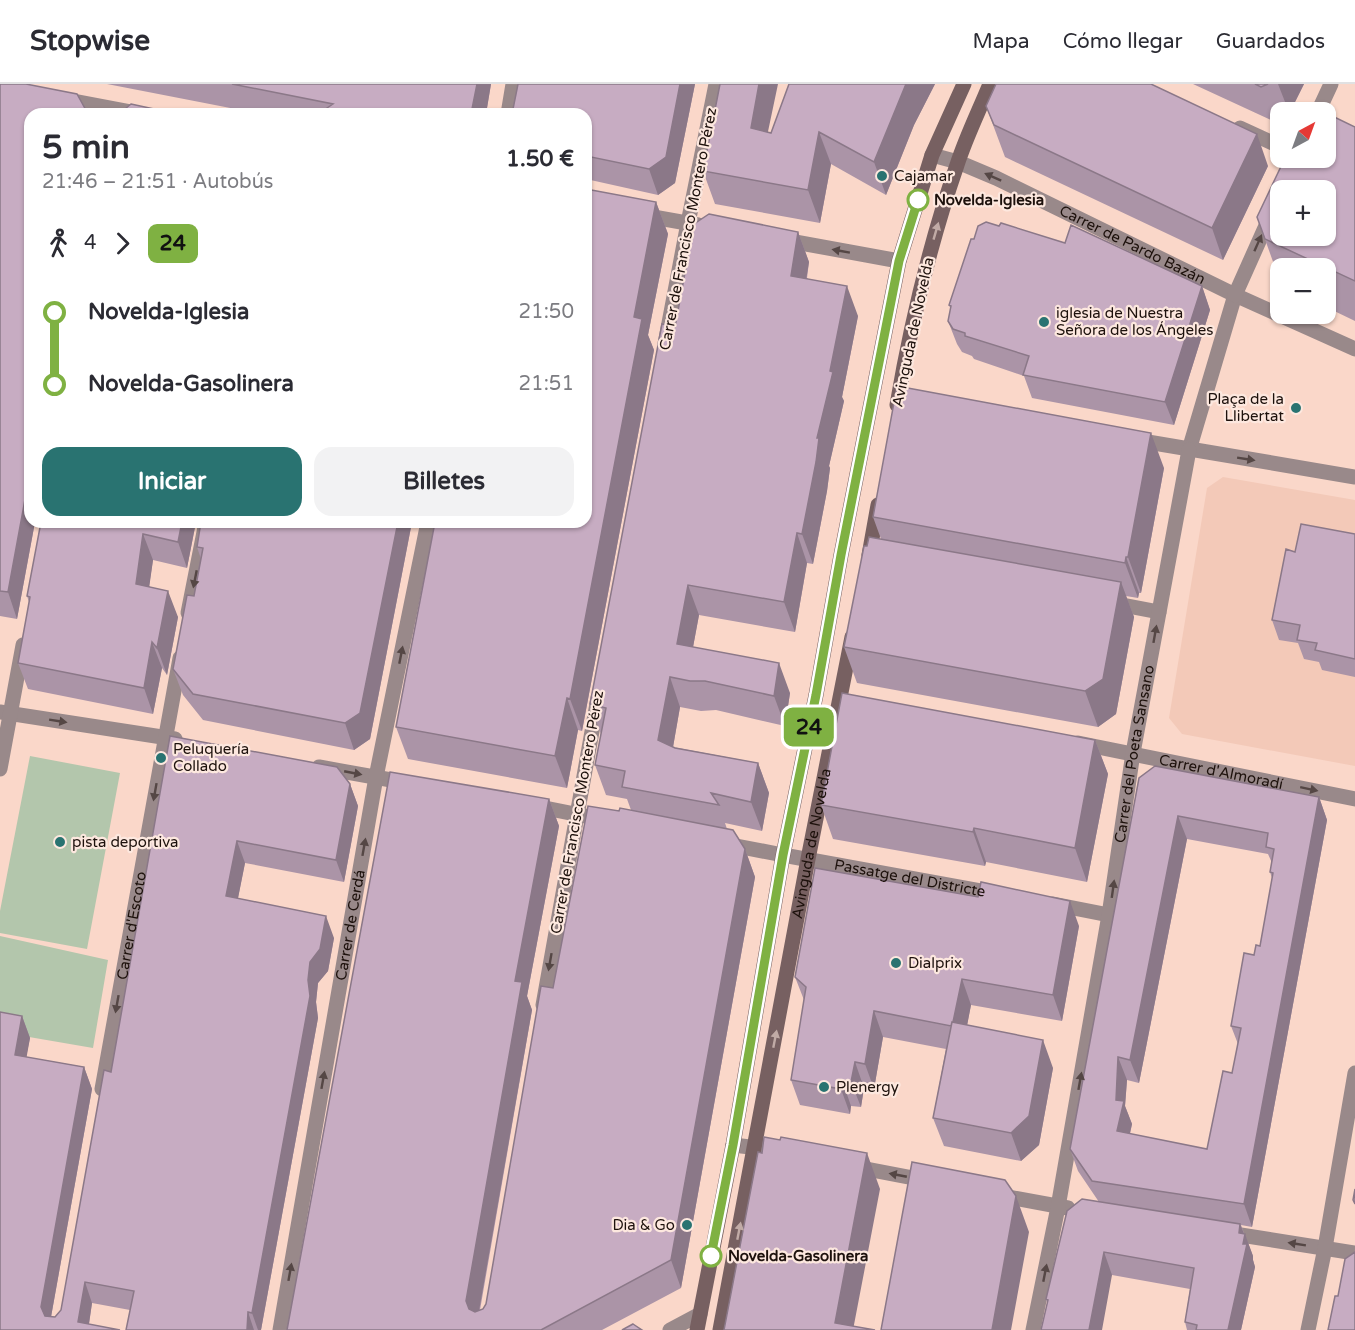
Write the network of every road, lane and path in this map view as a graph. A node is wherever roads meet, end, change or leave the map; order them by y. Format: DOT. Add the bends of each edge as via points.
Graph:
graph roads {
  1 [pos="513,84"];
  2 [pos="716,84"];
  3 [pos="964,84"];
  4 [pos="990,84"];
  5 [pos="1331,84"];
  6 [pos="44,95"];
  7 [pos="1323,102"];
  8 [pos="102,108"];
  9 [pos="509,108"];
  10 [pos="1222,119"];
  11 [pos="1270,142"];
  12 [pos="932,155"];
  13 [pos="958,162"];
  14 [pos="632,213"];
  15 [pos="1270,217"];
  16 [pos="688,223"];
  17 [pos="711,227"];
  18 [pos="770,238"];
  19 [pos="899,261"];
  20 [pos="1235,295"];
  21 [pos="1355,349"];
  22 [pos="662,362"];
  23 [pos="894,421"];
  24 [pos="1119,437"];
  25 [pos="1189,450"];
  26 [pos="1355,477"];
  27 [pos="881,490"];
  28 [pos="205,528"];
  29 [pos="427,528"];
  30 [pos="873,565"];
  31 [pos="1096,600"];
  32 [pos="1160,612"];
  33 [pos="856,618"];
  34 [pos="186,624"];
  35 [pos="25,635"];
  36 [pos="182,646"];
  37 [pos="600,686"];
  38 [pos="5,713"];
  39 [pos="165,737"];
  40 [pos="1060,739"];
  41 [pos="188,741"];
  42 [pos="1133,753"];
  43 [pos="306,764"];
  44 [pos="0,769"];
  45 [pos="376,777"];
  46 [pos="423,786"];
  47 [pos="1355,799"];
  48 [pos="517,803"];
  49 [pos="576,814"];
  50 [pos="599,818"];
  51 [pos="714,841"];
  52 [pos="783,855"];
  53 [pos="808,860"];
  54 [pos="1006,896"];
  55 [pos="1041,902"];
  56 [pos="1109,915"];
  57 [pos="539,1025"];
  58 [pos="1355,1073"];
  59 [pos="98,1109"];
  60 [pos="733,1145"];
  61 [pos="754,1147"];
  62 [pos="778,1152"];
  63 [pos="836,1163"];
  64 [pos="941,1184"];
  65 [pos="988,1193"];
  66 [pos="1058,1207"];
  67 [pos="1081,1210"];
  68 [pos="1209,1230"];
  69 [pos="1325,1248"];
  70 [pos="1355,1253"];
  71 [pos="700,1314"];
  72 [pos="280,1330"];
  73 [pos="669,1330"];
  74 [pos="697,1330"];
  75 [pos="720,1330"];
  76 [pos="1033,1330"];
  77 [pos="1308,1330"];
  1 -- 9 [label="street"];
  2 -- 16 [label="street, Carrer de Francisco Montero Pérez"];
  3 -- 12 [label="main road, Avinguda de Novelda"];
  4 -- 13 [label="main road, Avinguda de Novelda"];
  5 -- 7 [label="street"];
  6 -- 8 [label="street"];
  10 -- 11 [label="street"];
  12 -- 13 [label="street, Carrer de Pardo Bazán"];
  12 -- 19 [label="main road, Avinguda de Novelda"];
  20 -- 13 [label="street, Carrer de Pardo Bazán, one-way"];
  23 -- 13 [label="main road, Avinguda de Novelda, one-way" via="906,399 921,284"];
  14 -- 16 [label="street"];
  20 -- 15 [label="street, Carrer del Poeta Sansano, one-way"];
  16 -- 17 [label="street"];
  16 -- 22 [label="street, Carrer de Francisco Montero Pérez"];
  19 -- 18 [label="street, one-way"];
  19 -- 52 [label="main road, Avinguda de Novelda"];
  20 -- 21 [label="street"];
  20 -- 25 [label="street, Carrer del Poeta Sansano"];
  24 -- 25 [label="street"];
  25 -- 26 [label="street, one-way"];
  25 -- 32 [label="street, Carrer del Poeta Sansano"];
  27 -- 30 [label="main road"];
  28 -- 34 [label="street, one-way"];
  45 -- 29 [label="street, Carrer de Cerdá, one-way"];
  31 -- 32 [label="street"];
  42 -- 32 [label="street, Carrer del Poeta Sansano, one-way"];
  33 -- 53 [label="main road, Avinguda de Novelda" via="845,700"];
  35 -- 38 [label="street"];
  36 -- 39 [label="street, Carrer d'Escoto"];
  37 -- 49 [label="street, Carrer de Francisco Montero Pérez"];
  38 -- 39 [label="street, one-way"];
  38 -- 44 [label="street"];
  39 -- 41 [label="street"];
  39 -- 59 [label="street, Carrer d'Escoto, one-way"];
  40 -- 42 [label="street, Carrer d'Almoradí"];
  42 -- 47 [label="street, Carrer d'Almoradí, one-way"];
  56 -- 42 [label="street, Carrer del Poeta Sansano, one-way"];
  43 -- 45 [label="street, one-way"];
  45 -- 46 [label="street"];
  72 -- 45 [label="street, Carrer de Cerdá, one-way"];
  48 -- 49 [label="street"];
  49 -- 50 [label="street"];
  49 -- 57 [label="street, Carrer de Francisco Montero Pérez, one-way"];
  51 -- 52 [label="street, Passatge del Districte"];
  52 -- 53 [label="street, Passatge del Districte"];
  52 -- 60 [label="main road, Avinguda de Novelda"];
  53 -- 54 [label="street, Passatge del Districte"];
  61 -- 53 [label="main road, Avinguda de Novelda, one-way"];
  55 -- 56 [label="street"];
  66 -- 56 [label="street, Carrer del Poeta Sansano, one-way"];
  58 -- 69 [label="street"];
  60 -- 61 [label="street"];
  60 -- 71 [label="main road, Avinguda de Novelda"];
  61 -- 62 [label="street"];
  75 -- 61 [label="main road, Avinguda de Novelda, one-way"];
  64 -- 63 [label="street, one-way"];
  65 -- 66 [label="street"];
  66 -- 67 [label="street"];
  76 -- 66 [label="street, Carrer del Poeta Sansano, one-way"];
  69 -- 68 [label="street, one-way"];
  69 -- 70 [label="street"];
  69 -- 77 [label="street"];
  71 -- 73 [label="street"];
  71 -- 74 [label="main road, Avinguda de Novelda"];
}
